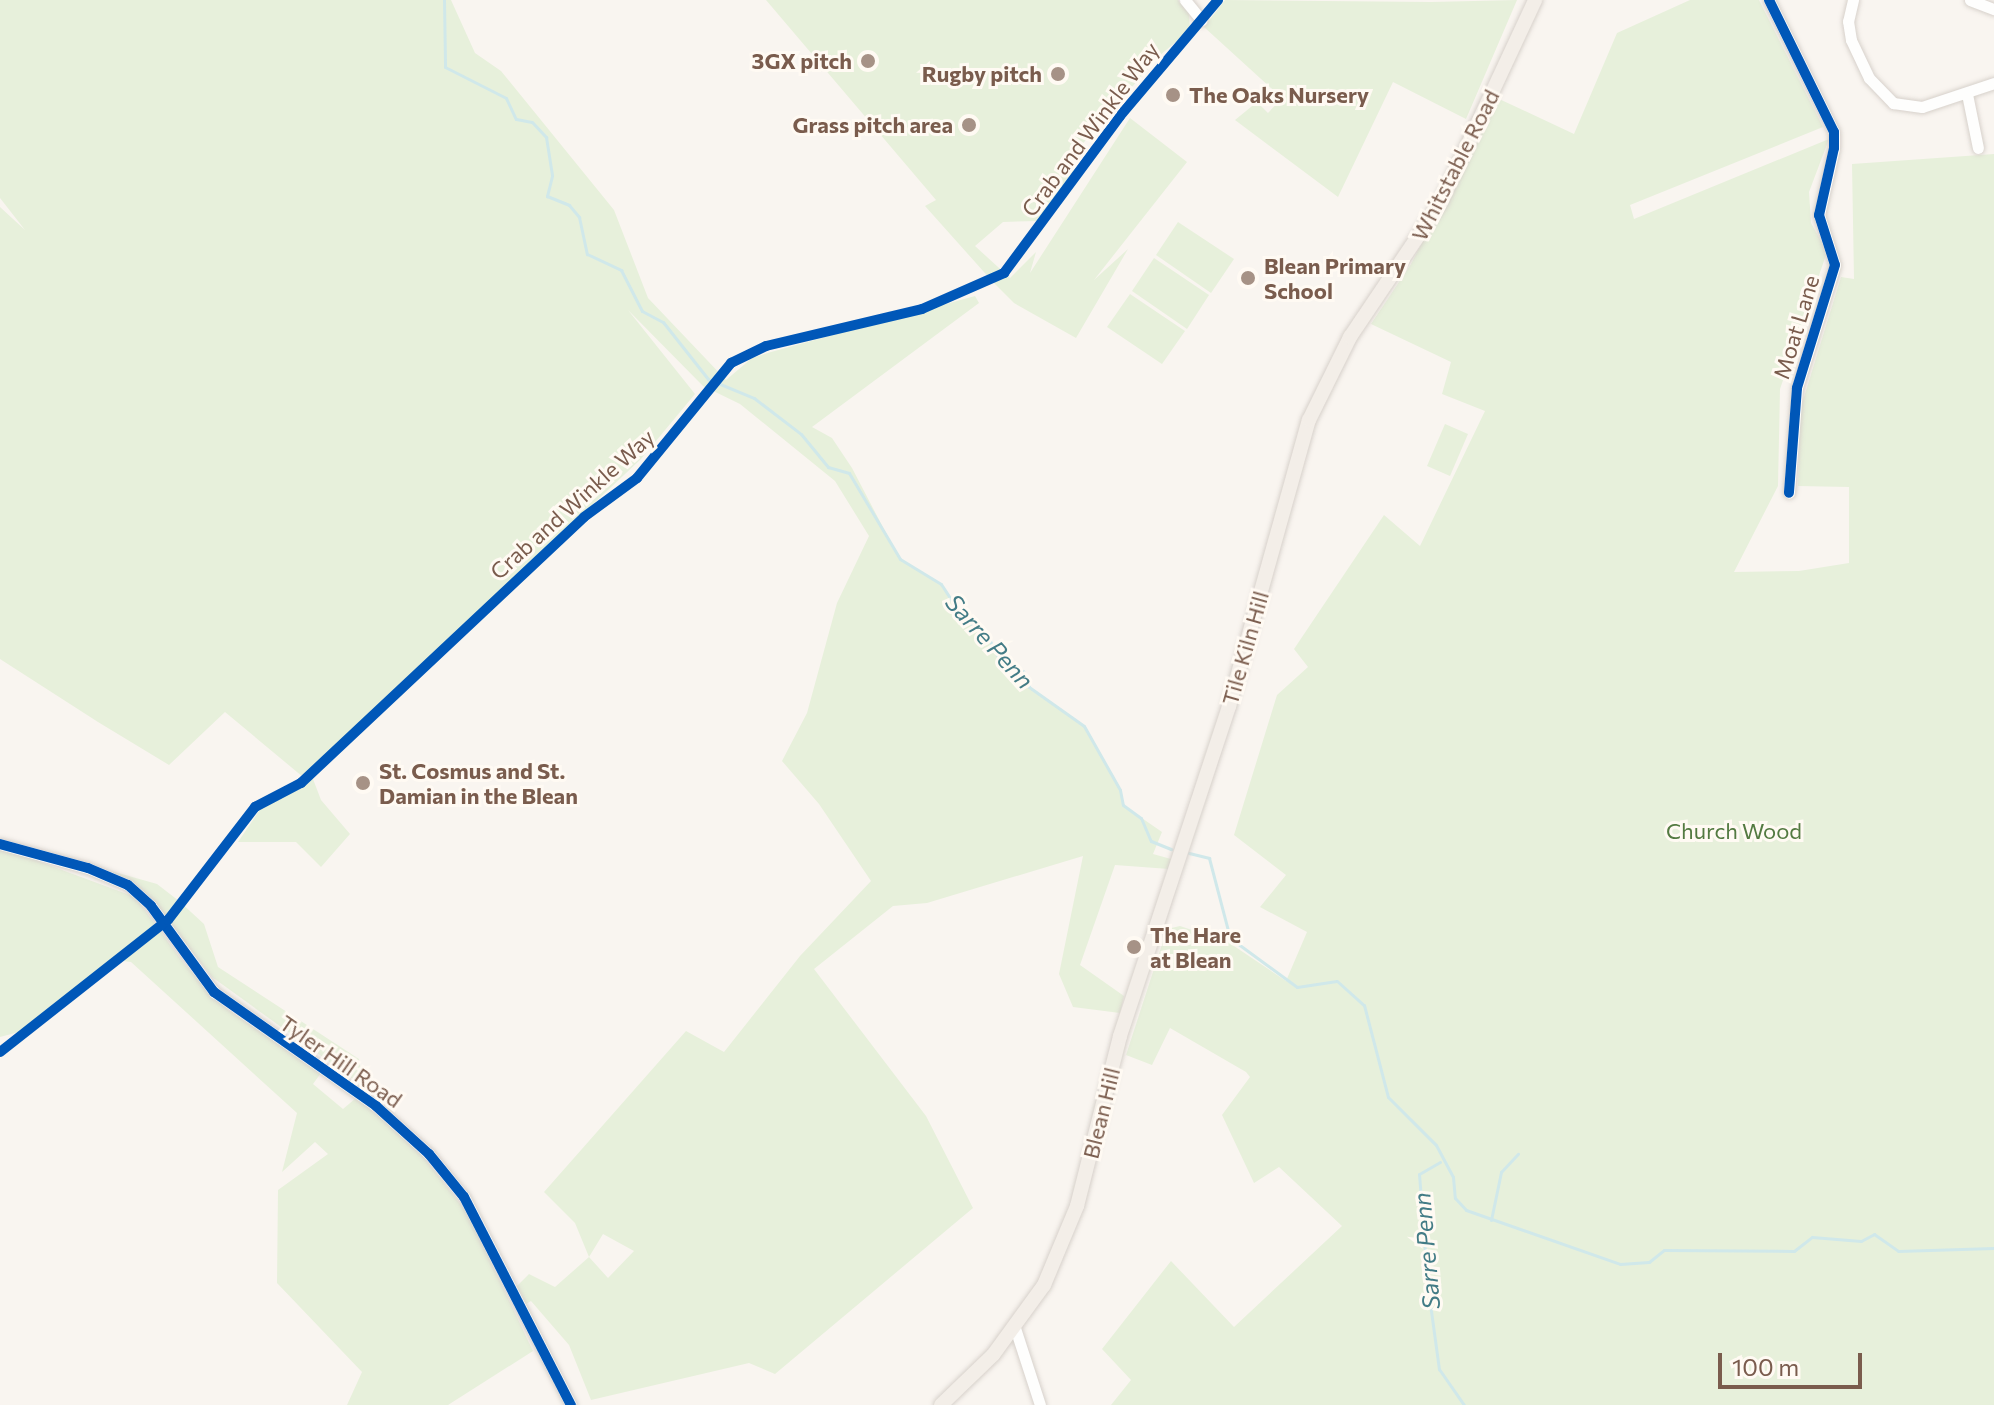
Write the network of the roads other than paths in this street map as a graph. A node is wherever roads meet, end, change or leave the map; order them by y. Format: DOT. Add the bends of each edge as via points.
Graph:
graph roads {
  1 [pos="1185,0"];
  2 [pos="1535,0"];
  3 [pos="1769,0"];
  4 [pos="1853,0"];
  5 [pos="1970,0"];
  6 [pos="1994,9"];
  7 [pos="1201,20"];
  8 [pos="1994,83"];
  9 [pos="1967,94"];
  10 [pos="1978,148"];
  11 [pos="1316,405"];
  12 [pos="1789,493"];
  13 [pos="0,844"];
  14 [pos="1170,889"];
  15 [pos="1015,1328"];
  16 [pos="571,1405"];
  17 [pos="941,1405"];
  18 [pos="1040,1405"];
  1 -- 7 [label="street"];
  2 -- 11 [label="main road, Whitstable Road" via="1441,202 1350,337"];
  3 -- 12 [label="street, Moat Lane" via="1834,132 1819,215 1835,265 1797,388"];
  4 -- 9 [label="street" via="1851,40 1869,78 1886,96 1913,108"];
  5 -- 6 [label="street"];
  8 -- 9 [label="street"];
  9 -- 10 [label="street"];
  11 -- 14 [label="main road, Tile Kiln Hill"];
  13 -- 16 [label="street, Tyler Hill Road" via="128,885 151,906 214,992 376,1106 429,1154 464,1197"];
  14 -- 15 [label="main road, Blean Hill" via="1120,1036 1077,1206 1044,1285"];
  15 -- 17 [label="main road, Blean Hill"];
  15 -- 18 [label="street"];
}
